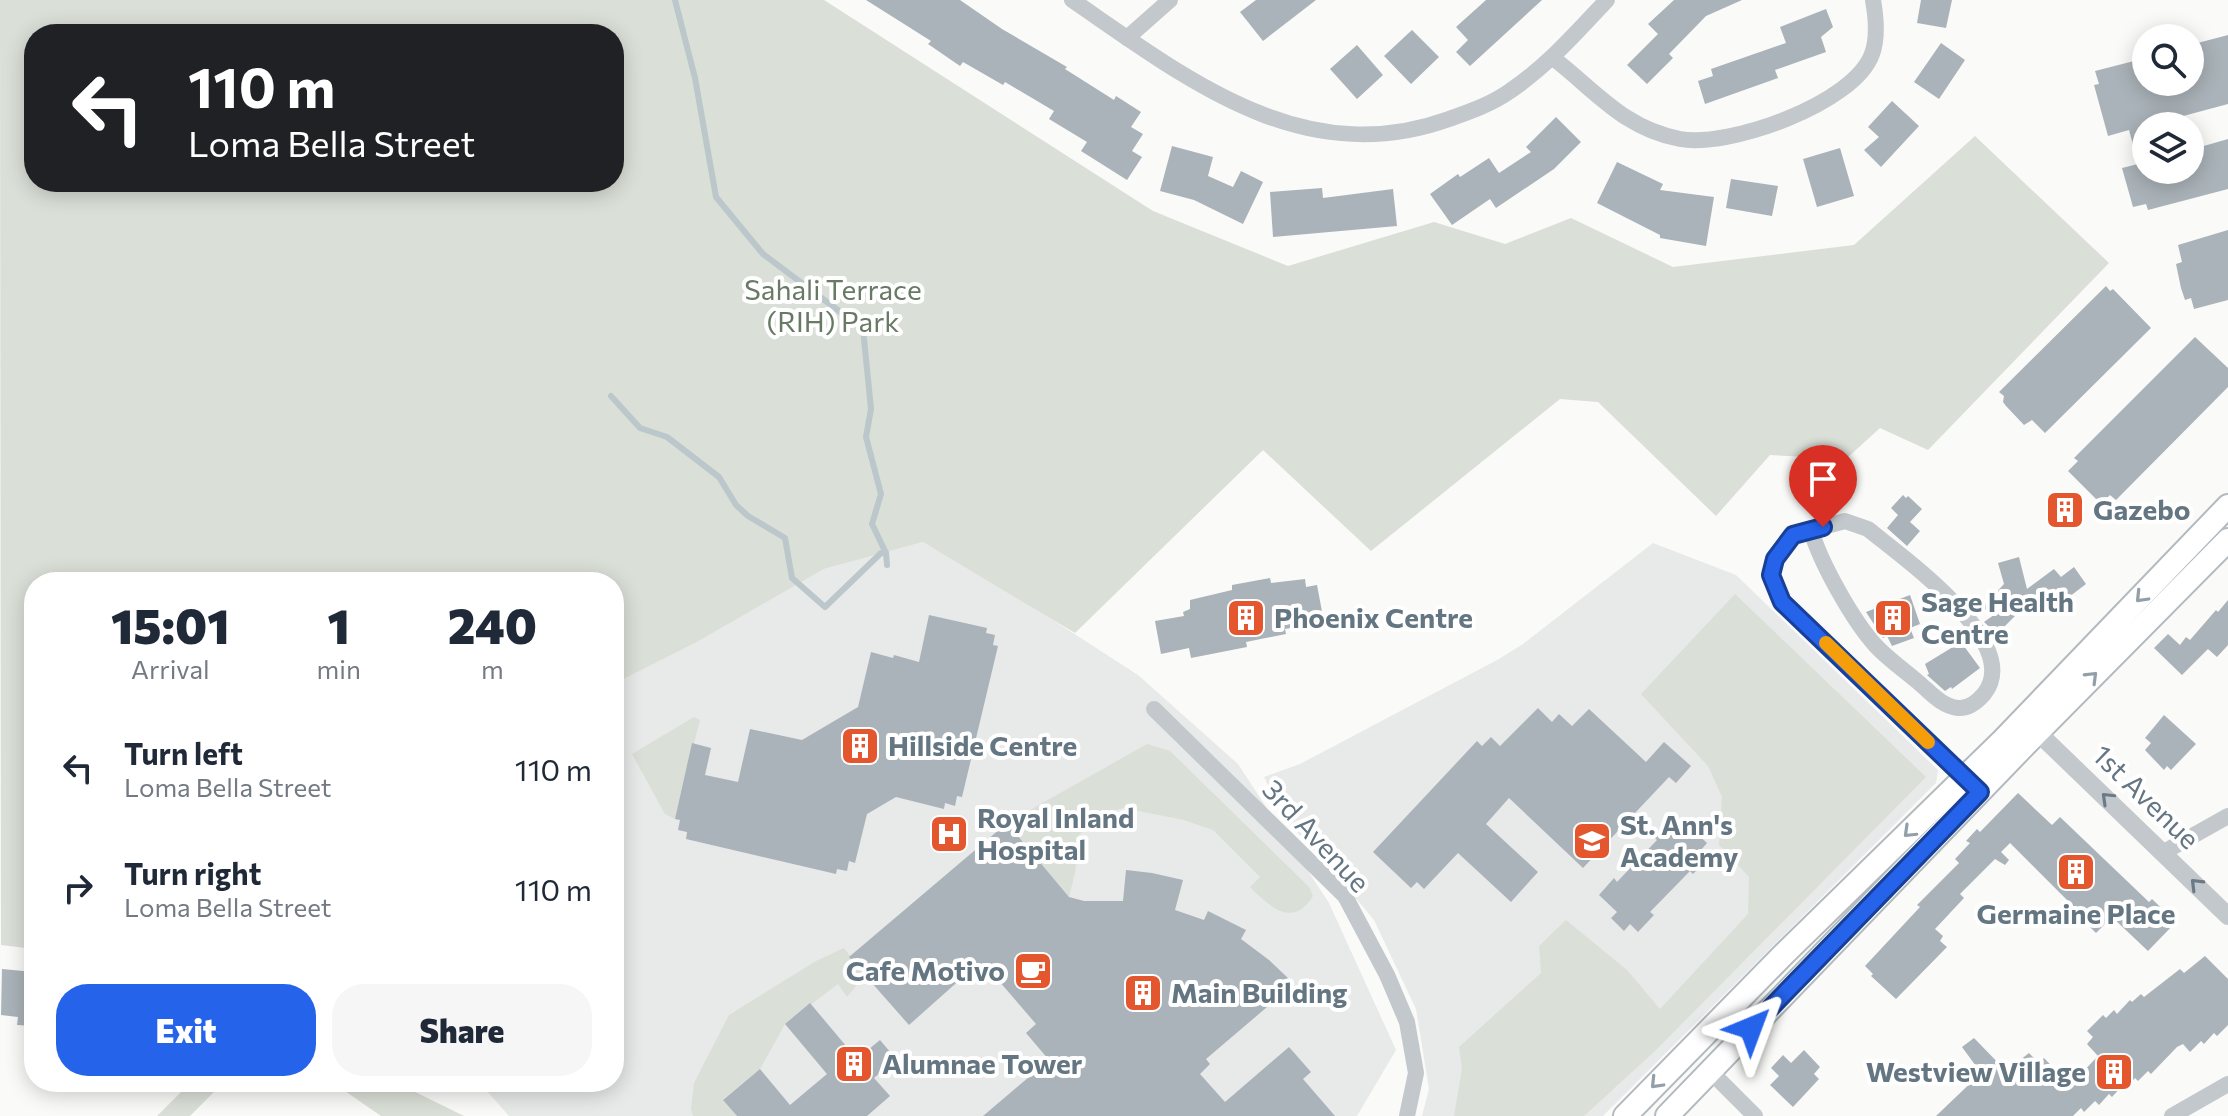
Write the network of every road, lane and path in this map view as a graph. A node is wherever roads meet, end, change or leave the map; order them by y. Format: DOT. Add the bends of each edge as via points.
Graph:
graph roads {
  1 [pos="1072,0"];
  2 [pos="1170,0"];
  3 [pos="1607,0"];
  4 [pos="1873,0"];
  5 [pos="1127,38"];
  6 [pos="1553,58"];
  7 [pos="2228,506"];
  8 [pos="1811,530"];
  9 [pos="2228,540"];
  10 [pos="1154,709"];
  11 [pos="2031,725"];
  12 [pos="1972,785"];
  13 [pos="2228,816"];
  14 [pos="2164,852"];
  15 [pos="2228,916"];
  16 [pos="1710,1071"];
  17 [pos="2228,1084"];
  18 [pos="1407,1116"];
  19 [pos="1625,1116"];
  20 [pos="1667,1116"];
  21 [pos="1755,1116"];
  22 [pos="2172,1116"];
  1 -- 5 [label="street"];
  2 -- 5 [label="street"];
  3 -- 6 [label="street"];
  4 -- 6 [label="street" via="1872,55 1849,86 1784,120 1718,139 1680,139 1628,120"];
  5 -- 6 [label="street" via="1224,97 1269,118 1332,134 1427,127 1507,93"];
  7 -- 11 [label="main road, one-way"];
  8 -- 8 [label="street" via="1857,523 1933,582 1976,628 1990,654 1992,679 1983,695 1966,707 1947,705 1875,645 1838,591"];
  8 -- 12 [label="street" via="1793,535 1775,559 1771,575 1782,602"];
  11 -- 9 [label="main road, one-way"];
  10 -- 18 [label="street, 3rd Avenue" via="1345,896 1407,1022 1416,1073"];
  11 -- 12 [label="main road"];
  14 -- 11 [label="street, 1st Avenue, one-way"];
  12 -- 16 [label="main road"];
  12 -- 19 [label="main road, one-way" via="1782,956"];
  13 -- 14 [label="street"];
  15 -- 14 [label="street, 1st Avenue, one-way"];
  16 -- 20 [label="main road"];
  16 -- 21 [label="street"];
  17 -- 22 [label="street"];
}
